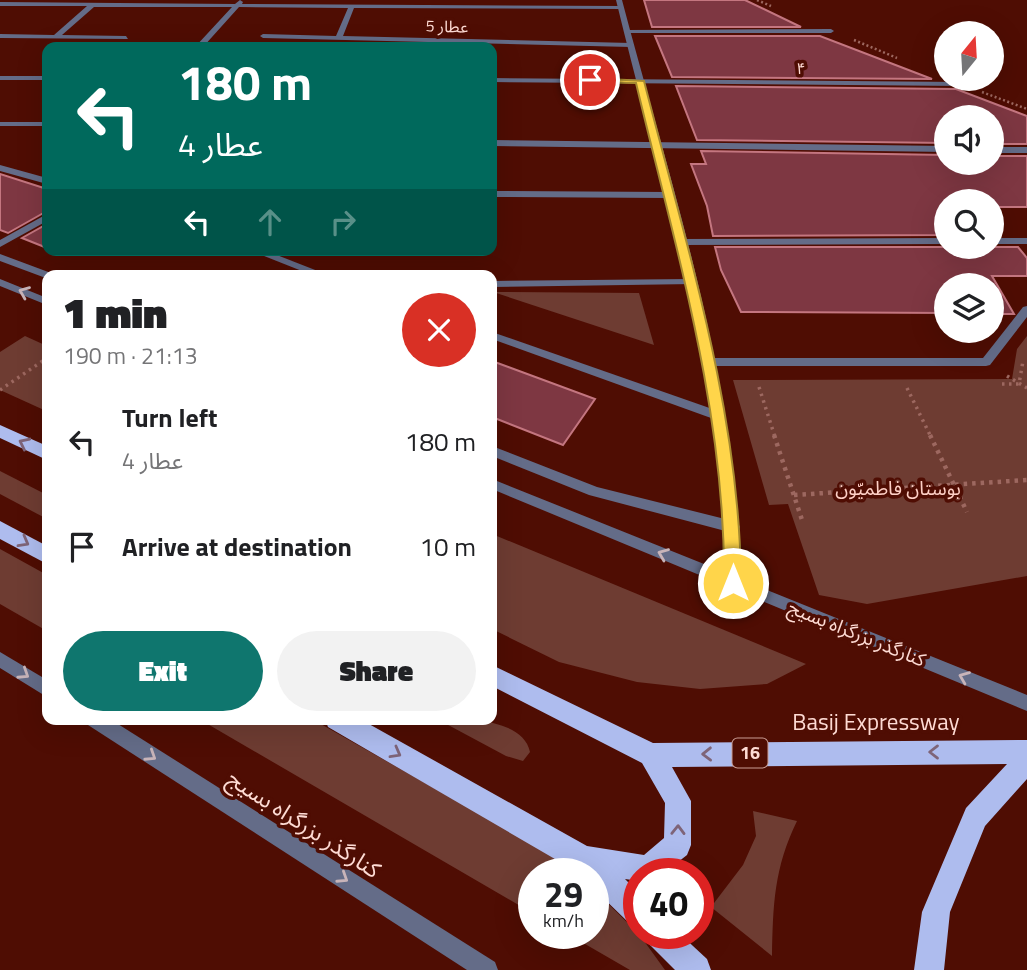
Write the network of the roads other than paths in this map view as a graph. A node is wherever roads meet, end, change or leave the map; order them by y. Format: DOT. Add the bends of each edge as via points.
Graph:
graph roads {
  1 [pos="240,2"];
  2 [pos="620,4"];
  3 [pos="0,5"];
  4 [pos="92,5"];
  5 [pos="352,6"];
  6 [pos="831,31"];
  7 [pos="627,32"];
  8 [pos="0,36"];
  9 [pos="263,36"];
  10 [pos="55,37"];
  11 [pos="339,37"];
  12 [pos="126,38"];
  13 [pos="204,42"];
  14 [pos="631,45"];
  15 [pos="0,78"];
  16 [pos="42,78"];
  17 [pos="497,80"];
  18 [pos="640,81"];
  19 [pos="934,84"];
  20 [pos="0,124"];
  21 [pos="42,124"];
  22 [pos="497,143"];
  23 [pos="656,146"];
  24 [pos="934,149"];
  25 [pos="1004,150"];
  26 [pos="1027,150"];
  27 [pos="0,167"];
  28 [pos="42,180"];
  29 [pos="497,194"];
  30 [pos="668,195"];
  31 [pos="42,221"];
  32 [pos="934,241"];
  33 [pos="1004,241"];
  34 [pos="1027,241"];
  35 [pos="680,242"];
  36 [pos="0,244"];
  37 [pos="271,256"];
  38 [pos="0,257"];
  39 [pos="309,270"];
  40 [pos="42,273"];
  41 [pos="0,282"];
  42 [pos="690,282"];
  43 [pos="497,284"];
  44 [pos="42,300"];
  45 [pos="1027,309"];
  46 [pos="497,337"];
  47 [pos="709,362"];
  48 [pos="716,415"];
  49 [pos="0,431"];
  50 [pos="42,452"];
  51 [pos="497,453"];
  52 [pos="497,486"];
  53 [pos="733,527"];
  54 [pos="0,529"];
  55 [pos="42,552"];
  56 [pos="733,583"];
  57 [pos="0,659"];
  58 [pos="497,678"];
  59 [pos="42,687"];
  60 [pos="1027,703"];
  61 [pos="103,725"];
  62 [pos="348,725"];
  63 [pos="1027,752"];
  64 [pos="651,755"];
  65 [pos="1027,761"];
  66 [pos="582,858"];
  67 [pos="609,863"];
  68 [pos="609,884"];
  69 [pos="623,897"];
  70 [pos="675,949"];
  71 [pos="487,970"];
  72 [pos="696,970"];
  73 [pos="929,970"];
  1 -- 4 [label="street"];
  1 -- 5 [label="street"];
  1 -- 13 [label="street"];
  2 -- 5 [label="street"];
  2 -- 7 [label="street"];
  3 -- 4 [label="street"];
  4 -- 10 [label="street"];
  5 -- 11 [label="street"];
  6 -- 7 [label="street"];
  7 -- 14 [label="street"];
  8 -- 10 [label="street"];
  9 -- 11 [label="street, عطار 5"];
  10 -- 12 [label="street"];
  11 -- 14 [label="street, عطار 5"];
  14 -- 18 [label="street"];
  15 -- 16 [label="street"];
  17 -- 18 [label="street, ۴"];
  18 -- 19 [label="street, ۴"];
  18 -- 23 [label="street"];
  20 -- 21 [label="street"];
  22 -- 23 [label="street"];
  23 -- 24 [label="street"];
  23 -- 30 [label="street"];
  25 -- 26 [label="street"];
  27 -- 28 [label="street"];
  29 -- 30 [label="street"];
  30 -- 35 [label="street"];
  31 -- 36 [label="street"];
  32 -- 35 [label="street"];
  33 -- 34 [label="street"];
  35 -- 42 [label="street"];
  37 -- 39 [label="street"];
  38 -- 40 [label="street"];
  44 -- 41 [label="street, one-way"];
  42 -- 43 [label="street"];
  42 -- 47 [label="street"];
  45 -- 47 [label="street" via="986,362"];
  46 -- 48 [label="street"];
  47 -- 48 [label="street"];
  48 -- 53 [label="street"];
  50 -- 49 [label="highway, one-way"];
  51 -- 53 [label="street" via="594,491"];
  56 -- 52 [label="street, کنارگذر بزرگراه بسیج, one-way"];
  53 -- 56 [label="street"];
  54 -- 55 [label="highway, one-way"];
  60 -- 56 [label="street, کنارگذر بزرگراه بسیج, one-way"];
  57 -- 59 [label="street, one-way"];
  58 -- 64 [label="highway, Basij Expressway / 16"];
  61 -- 71 [label="street, کنارگذر بزرگراه بسیج, one-way"];
  62 -- 66 [label="highway, one-way"];
  63 -- 64 [label="highway, Basij Expressway / 16, one-way"];
  67 -- 64 [label="highway, one-way" via="648,869 677,845 678,801"];
  65 -- 73 [label="highway" via="975,817 936,912"];
  68 -- 69 [label="highway"];
  70 -- 72 [label="highway"];
}
